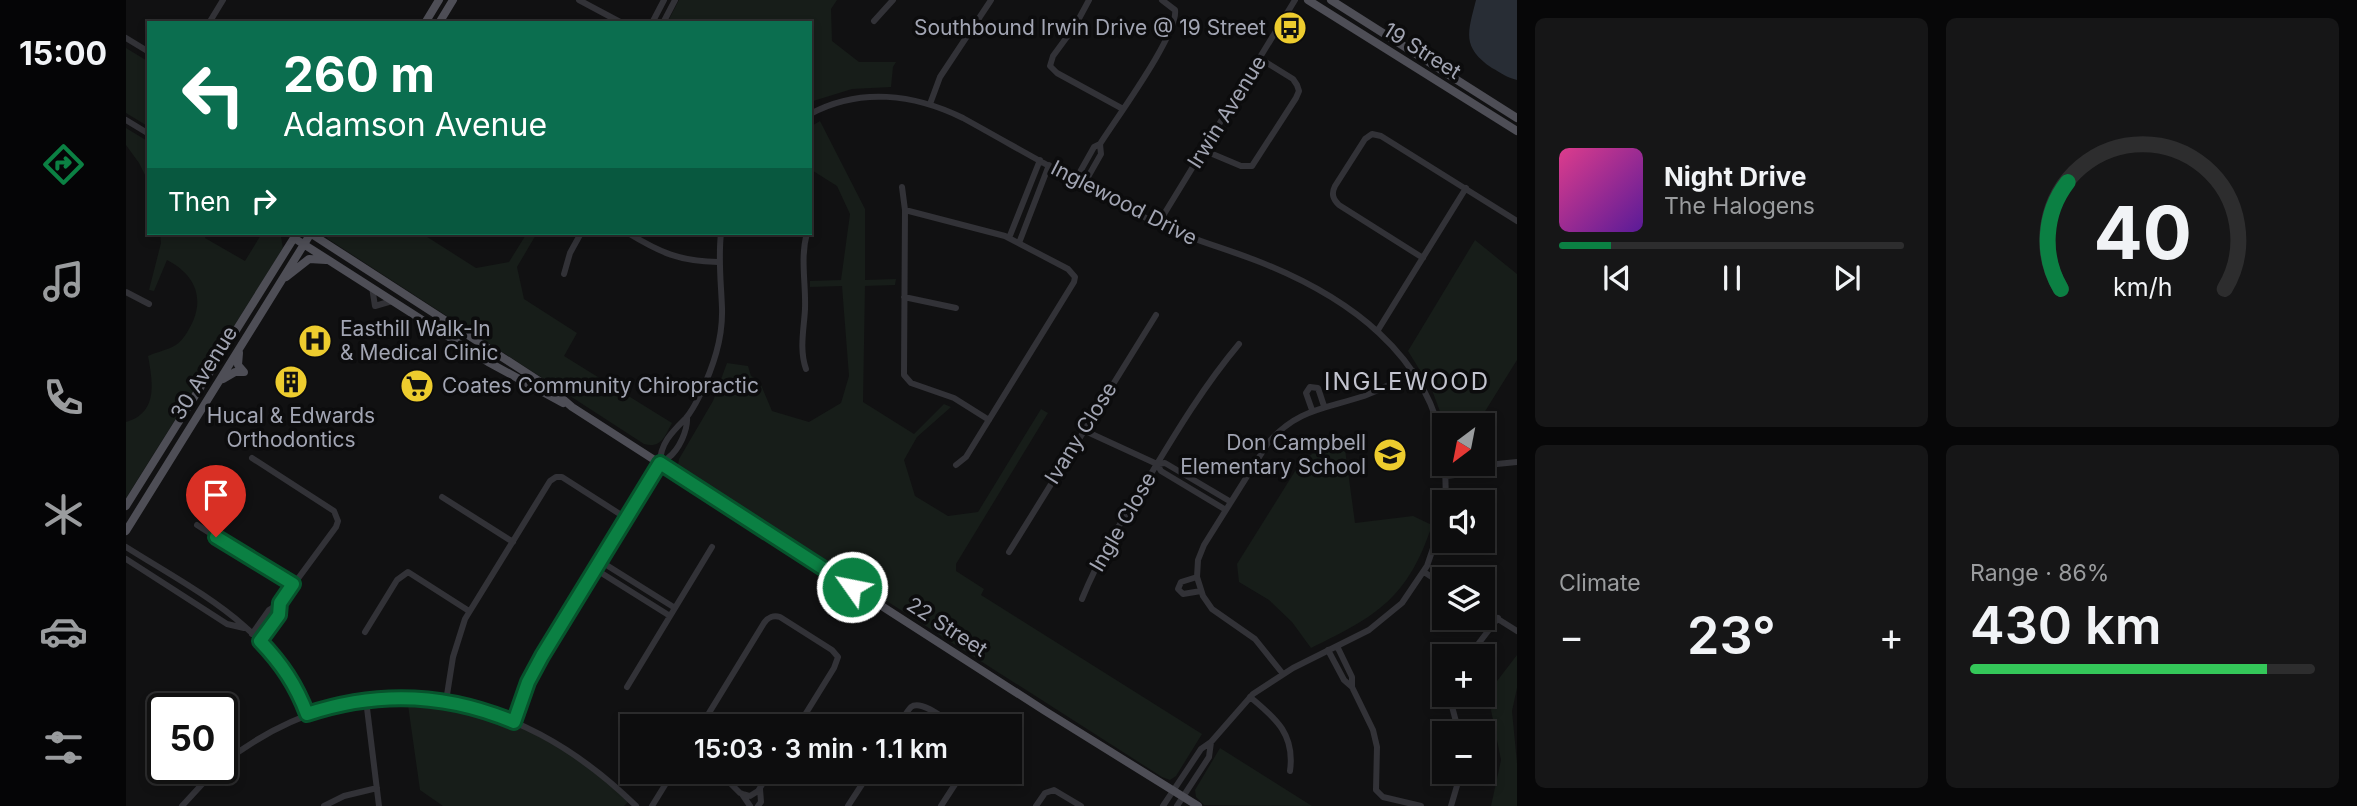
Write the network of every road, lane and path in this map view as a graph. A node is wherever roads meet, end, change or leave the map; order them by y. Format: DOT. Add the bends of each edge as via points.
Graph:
graph roads {
  1 [pos="223,0"];
  2 [pos="439,0"];
  3 [pos="453,0"];
  4 [pos="579,0"];
  5 [pos="664,0"];
  6 [pos="675,0"];
  7 [pos="893,0"];
  8 [pos="991,0"];
  9 [pos="1090,0"];
  10 [pos="1162,0"];
  11 [pos="1296,0"];
  12 [pos="1308,0"];
  13 [pos="1331,0"];
  14 [pos="610,20"];
  15 [pos="210,21"];
  16 [pos="426,21"];
  17 [pos="440,21"];
  18 [pos="653,21"];
  19 [pos="664,21"];
  20 [pos="874,22"];
  21 [pos="126,38"];
  22 [pos="147,51"];
  23 [pos="1259,58"];
  24 [pos="930,104"];
  25 [pos="1123,110"];
  26 [pos="812,113"];
  27 [pos="1517,118"];
  28 [pos="126,120"];
  29 [pos="1517,131"];
  30 [pos="147,133"];
  31 [pos="1100,144"];
  32 [pos="1203,150"];
  33 [pos="1040,160"];
  34 [pos="1049,165"];
  35 [pos="1076,179"];
  36 [pos="1084,184"];
  37 [pos="902,187"];
  38 [pos="1466,188"];
  39 [pos="905,209"];
  40 [pos="1517,221"];
  41 [pos="1158,223"];
  42 [pos="292,235"];
  43 [pos="294,235"];
  44 [pos="309,235"];
  45 [pos="313,235"];
  46 [pos="580,235"];
  47 [pos="631,235"];
  48 [pos="721,235"];
  49 [pos="807,235"];
  50 [pos="1009,238"];
  51 [pos="1019,243"];
  52 [pos="304,244"];
  53 [pos="1423,258"];
  54 [pos="718,262"];
  55 [pos="335,263"];
  56 [pos="564,274"];
  57 [pos="276,286"];
  58 [pos="372,287"];
  59 [pos="126,292"];
  60 [pos="904,297"];
  61 [pos="392,301"];
  62 [pos="149,304"];
  63 [pos="956,309"];
  64 [pos="1156,315"];
  65 [pos="1378,330"];
  66 [pos="1239,344"];
  67 [pos="240,348"];
  68 [pos="806,369"];
  69 [pos="1413,371"];
  70 [pos="221,380"];
  71 [pos="1324,406"];
  72 [pos="572,407"];
  73 [pos="1312,410"];
  74 [pos="1433,413"];
  75 [pos="687,417"];
  76 [pos="989,420"];
  77 [pos="1083,430"];
  78 [pos="252,458"];
  79 [pos="1517,462"];
  80 [pos="660,463"];
  81 [pos="1495,463"];
  82 [pos="1157,464"];
  83 [pos="956,465"];
  84 [pos="1447,476"];
  85 [pos="1195,480"];
  86 [pos="1190,488"];
  87 [pos="1446,490"];
  88 [pos="442,497"];
  89 [pos="1231,502"];
  90 [pos="126,506"];
  91 [pos="1226,510"];
  92 [pos="626,518"];
  93 [pos="197,526"];
  94 [pos="126,531"];
  95 [pos="513,542"];
  96 [pos="126,547"];
  97 [pos="712,547"];
  98 [pos="1009,552"];
  99 [pos="1433,553"];
  100 [pos="126,559"];
  101 [pos="600,561"];
  102 [pos="594,569"];
  103 [pos="1424,572"];
  104 [pos="1197,577"];
  105 [pos="1432,577"];
  106 [pos="293,584"];
  107 [pos="1201,591"];
  108 [pos="1082,599"];
  109 [pos="280,603"];
  110 [pos="675,608"];
  111 [pos="470,611"];
  112 [pos="670,616"];
  113 [pos="1495,616"];
  114 [pos="1498,618"];
  115 [pos="244,628"];
  116 [pos="1517,631"];
  117 [pos="365,632"];
  118 [pos="252,634"];
  119 [pos="260,641"];
  120 [pos="1478,644"];
  121 [pos="1337,646"];
  122 [pos="1328,650"];
  123 [pos="1283,674"];
  124 [pos="627,687"];
  125 [pos="1352,687"];
  126 [pos="1250,697"];
  127 [pos="366,700"];
  128 [pos="446,701"];
  129 [pos="307,714"];
  130 [pos="708,714"];
  131 [pos="805,714"];
  132 [pos="906,714"];
  133 [pos="936,714"];
  134 [pos="514,722"];
  135 [pos="1211,742"];
  136 [pos="238,752"];
  137 [pos="1290,771"];
  138 [pos="203,784"];
  139 [pos="666,784"];
  140 [pos="732,784"];
  141 [pos="763,784"];
  142 [pos="862,784"];
  143 [pos="955,784"];
  144 [pos="1457,784"];
  145 [pos="377,788"];
  146 [pos="760,789"];
  147 [pos="1174,791"];
  148 [pos="742,794"];
  149 [pos="1184,797"];
  150 [pos="182,806"];
  151 [pos="324,806"];
  152 [pos="379,806"];
  153 [pos="636,806"];
  154 [pos="652,806"];
  155 [pos="750,806"];
  156 [pos="758,806"];
  157 [pos="848,806"];
  158 [pos="941,806"];
  159 [pos="1036,806"];
  160 [pos="1080,806"];
  161 [pos="1163,806"];
  162 [pos="1177,806"];
  163 [pos="1198,806"];
  164 [pos="1421,806"];
  165 [pos="1451,806"];
  1 -- 15 [label="street"];
  2 -- 16 [label="main road"];
  3 -- 17 [label="main road"];
  4 -- 14 [label="street"];
  5 -- 18 [label="street"];
  6 -- 19 [label="street"];
  7 -- 20 [label="street"];
  8 -- 24 [label="street" via="940,77"];
  9 -- 25 [label="street" via="1051,66"];
  10 -- 25 [label="street" via="1175,10 1175,21"];
  11 -- 23 [label="street, Irwin Avenue"];
  12 -- 29 [label="main road, 19 Street"];
  13 -- 27 [label="main road, 19 Street"];
  21 -- 22 [label="street"];
  23 -- 32 [label="street, Irwin Avenue"];
  23 -- 32 [label="street" via="1296,82 1296,98 1252,166"];
  24 -- 26 [label="street, Inglewood Drive" via="873,96 831,104"];
  24 -- 33 [label="street, Inglewood Drive"];
  25 -- 31 [label="street"];
  28 -- 30 [label="street"];
  31 -- 35 [label="street"];
  31 -- 36 [label="street" via="1101,153"];
  32 -- 41 [label="street, Irwin Avenue"];
  33 -- 34 [label="street, Inglewood Drive"];
  33 -- 50 [label="street"];
  34 -- 35 [label="street, Inglewood Drive"];
  34 -- 51 [label="street"];
  35 -- 36 [label="street, Inglewood Drive"];
  36 -- 41 [label="street, Inglewood Drive"];
  37 -- 39 [label="street"];
  38 -- 40 [label="street"];
  38 -- 53 [label="street"];
  38 -- 53 [label="street" via="1375,133 1352,159 1333,190 1334,200"];
  39 -- 50 [label="street"];
  39 -- 60 [label="street"];
  41 -- 65 [label="street, Inglewood Drive" via="1294,277"];
  42 -- 90 [label="main road, 30 Avenue"];
  43 -- 52 [label="main road, 22 Street"];
  44 -- 52 [label="main road, 30 Avenue"];
  45 -- 72 [label="main road, 22 Street" via="550,388"];
  46 -- 56 [label="street"];
  47 -- 54 [label="street" via="672,257"];
  48 -- 54 [label="street"];
  49 -- 68 [label="street" via="802,348"];
  50 -- 51 [label="street"];
  51 -- 76 [label="street" via="1068,269 1074,282"];
  52 -- 55 [label="main road, 22 Street"];
  52 -- 57 [label="main road, 30 Avenue"];
  53 -- 65 [label="street"];
  54 -- 75 [label="street" via="720,340 707,380"];
  55 -- 57 [label="main road" via="309,259"];
  55 -- 58 [label="main road, 22 Street"];
  57 -- 67 [label="main road, 30 Avenue"];
  58 -- 61 [label="main road, 22 Street"];
  58 -- 61 [label="street" via="375,306"];
  59 -- 62 [label="street"];
  60 -- 63 [label="street"];
  60 -- 76 [label="street" via="906,379 954,398"];
  61 -- 72 [label="main road, 22 Street" via="488,362"];
  64 -- 77 [label="street, Ivany Close"];
  65 -- 69 [label="street, Inglewood Drive"];
  66 -- 82 [label="street, Ingle Close" via="1203,390"];
  67 -- 70 [label="main road, 30 Avenue"];
  67 -- 70 [label="main road" via="238,365 244,372"];
  69 -- 71 [label="street" via="1373,392"];
  69 -- 74 [label="street, Inglewood Drive"];
  70 -- 94 [label="main road, 30 Avenue"];
  71 -- 73 [label="street"];
  71 -- 73 [label="street" via="1321,392 1310,387 1306,393"];
  72 -- 80 [label="main road, 22 Street"];
  73 -- 89 [label="street" via="1277,432"];
  75 -- 80 [label="street" via="660,451"];
  75 -- 80 [label="street" via="688,428 670,457"];
  76 -- 83 [label="street"];
  77 -- 82 [label="street"];
  77 -- 98 [label="street, Ivany Close"];
  78 -- 106 [label="street" via="338,516 336,527"];
  79 -- 81 [label="street"];
  80 -- 92 [label="street"];
  80 -- 147 [label="main road, 22 Street"];
  82 -- 85 [label="street" via="1166,463"];
  82 -- 86 [label="street"];
  82 -- 108 [label="street, Ingle Close" via="1100,556"];
  84 -- 87 [label="street"];
  85 -- 86 [label="street"];
  85 -- 89 [label="street"];
  86 -- 91 [label="street"];
  88 -- 95 [label="street"];
  89 -- 91 [label="street"];
  91 -- 104 [label="street" via="1200,553"];
  92 -- 95 [label="street" via="556,477"];
  92 -- 101 [label="street"];
  93 -- 106 [label="street"];
  95 -- 111 [label="street"];
  96 -- 115 [label="street" via="234,615"];
  97 -- 110 [label="street"];
  99 -- 103 [label="street"];
  100 -- 115 [label="street" via="227,624"];
  101 -- 102 [label="street"];
  101 -- 110 [label="street"];
  102 -- 112 [label="street"];
  102 -- 134 [label="street" via="537,665"];
  103 -- 105 [label="street"];
  103 -- 121 [label="street" via="1391,613"];
  104 -- 107 [label="street"];
  104 -- 107 [label="street" via="1179,583 1178,589 1183,594"];
  106 -- 109 [label="street"];
  107 -- 123 [label="street" via="1212,609 1255,639"];
  109 -- 118 [label="street"];
  109 -- 119 [label="street" via="279,615"];
  110 -- 112 [label="street"];
  111 -- 117 [label="street" via="408,572 397,579"];
  111 -- 128 [label="street" via="458,639"];
  112 -- 124 [label="street"];
  113 -- 114 [label="street"];
  114 -- 116 [label="street"];
  114 -- 120 [label="street"];
  115 -- 118 [label="street"];
  118 -- 119 [label="street"];
  119 -- 129 [label="street" via="286,670"];
  121 -- 122 [label="street"];
  121 -- 125 [label="street"];
  122 -- 123 [label="street"];
  122 -- 125 [label="street"];
  123 -- 126 [label="street"];
  125 -- 164 [label="street" via="1377,747 1376,790 1383,797"];
  126 -- 135 [label="street"];
  126 -- 137 [label="street" via="1286,736 1292,754"];
  127 -- 128 [label="street"];
  127 -- 129 [label="street"];
  127 -- 145 [label="street"];
  128 -- 134 [label="street"];
  129 -- 136 [label="street"];
  130 -- 131 [label="street" via="764,623 775,616 838,657"];
  132 -- 133 [label="street" via="918,705"];
  134 -- 153 [label="street" via="584,763"];
  135 -- 147 [label="street"];
  135 -- 149 [label="street" via="1209,757"];
  138 -- 150 [label="street"];
  139 -- 154 [label="street"];
  140 -- 148 [label="street"];
  141 -- 146 [label="street"];
  142 -- 157 [label="street"];
  143 -- 158 [label="street"];
  144 -- 165 [label="street"];
  145 -- 151 [label="street"];
  145 -- 152 [label="street"];
  146 -- 148 [label="street" via="752,796"];
  146 -- 156 [label="street"];
  147 -- 149 [label="main road, 22 Street"];
  147 -- 161 [label="street"];
  148 -- 155 [label="street"];
  149 -- 162 [label="street"];
  149 -- 163 [label="main road, 22 Street"];
  159 -- 160 [label="street" via="1045,793 1054,790"];
}
